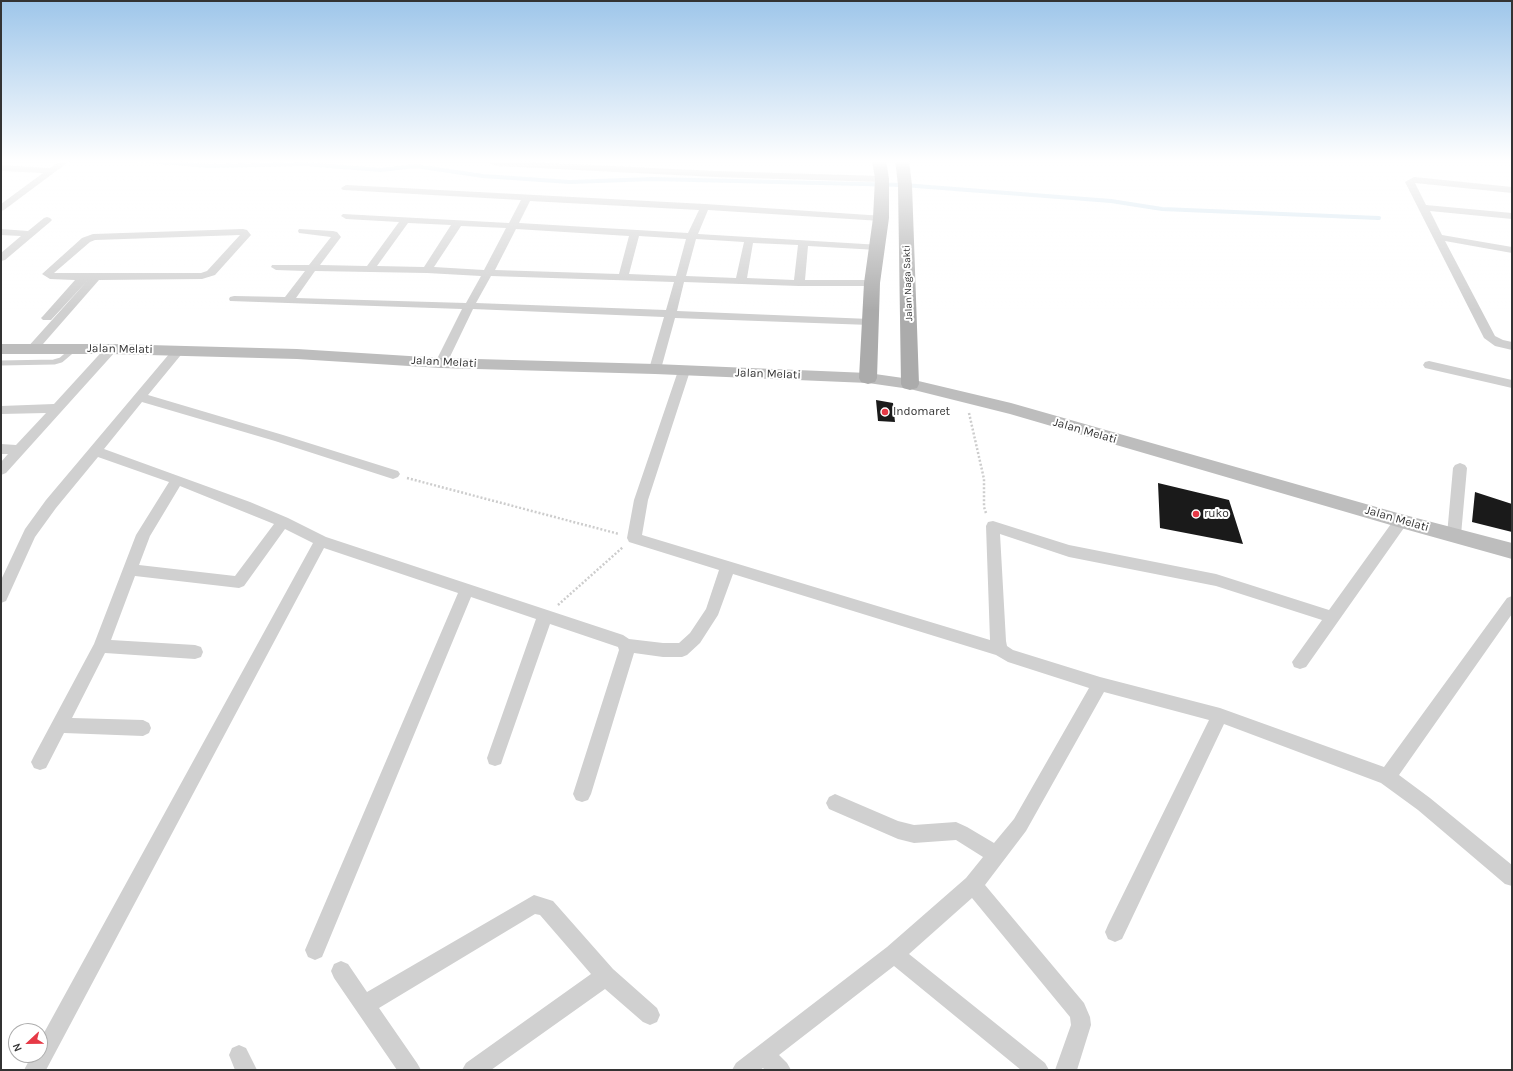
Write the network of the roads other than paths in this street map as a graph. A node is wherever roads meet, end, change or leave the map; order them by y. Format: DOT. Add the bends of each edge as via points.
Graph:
graph roads {
  1 [pos="521,210"];
  2 [pos="704,210"];
  3 [pos="753,210"];
  4 [pos="881,210"];
  5 [pos="906,210"];
  6 [pos="1424,210"];
  7 [pos="1452,210"];
  8 [pos="346,216"];
  9 [pos="1512,216"];
  10 [pos="881,218"];
  11 [pos="47,220"];
  12 [pos="405,220"];
  13 [pos="458,222"];
  14 [pos="513,225"];
  15 [pos="303,231"];
  16 [pos="1,232"];
  17 [pos="635,233"];
  18 [pos="30,234"];
  19 [pos="692,236"];
  20 [pos="1438,237"];
  21 [pos="749,240"];
  22 [pos="803,243"];
  23 [pos="878,246"];
  24 [pos="13,248"];
  25 [pos="1,250"];
  26 [pos="1512,250"];
  27 [pos="1,258"];
  28 [pos="276,267"];
  29 [pos="312,268"];
  30 [pos="370,269"];
  31 [pos="427,270"];
  32 [pos="488,273"];
  33 [pos="83,277"];
  34 [pos="96,277"];
  35 [pos="622,277"];
  36 [pos="679,279"];
  37 [pos="741,281"];
  38 [pos="799,283"];
  39 [pos="872,283"];
  40 [pos="234,299"];
  41 [pos="288,301"];
  42 [pos="469,306"];
  43 [pos="671,314"];
  44 [pos="870,322"];
  45 [pos="1512,346"];
  46 [pos="27,348"];
  47 [pos="74,349"];
  48 [pos="111,349"];
  49 [pos="179,350"];
  50 [pos="1,353"];
  51 [pos="441,363"];
  52 [pos="1429,365"];
  53 [pos="655,368"];
  54 [pos="684,370"];
  55 [pos="868,378"];
  56 [pos="910,384"];
  57 [pos="1512,384"];
  58 [pos="139,397"];
  59 [pos="57,408"];
  60 [pos="1,410"];
  61 [pos="1,449"];
  62 [pos="19,450"];
  63 [pos="96,451"];
  64 [pos="1460,468"];
  65 [pos="1,470"];
  66 [pos="393,474"];
  67 [pos="177,480"];
  68 [pos="1401,521"];
  69 [pos="283,522"];
  70 [pos="1454,535"];
  71 [pos="321,541"];
  72 [pos="1512,551"];
  73 [pos="728,566"];
  74 [pos="131,570"];
  75 [pos="466,590"];
  76 [pos="1,597"];
  77 [pos="1512,602"];
  78 [pos="545,616"];
  79 [pos="1332,617"];
  80 [pos="626,645"];
  81 [pos="101,646"];
  82 [pos="1001,650"];
  83 [pos="195,652"];
  84 [pos="1300,662"];
  85 [pos="1100,684"];
  86 [pos="1220,715"];
  87 [pos="60,725"];
  88 [pos="143,728"];
  89 [pos="495,758"];
  90 [pos="40,762"];
  91 [pos="1387,777"];
  92 [pos="582,794"];
  93 [pos="835,803"];
  94 [pos="997,855"];
  95 [pos="1512,877"];
  96 [pos="973,885"];
  97 [pos="1114,932"];
  98 [pos="315,950"];
  99 [pos="894,954"];
  100 [pos="341,971"];
  101 [pos="606,976"];
  102 [pos="364,1005"];
  103 [pos="650,1015"];
  104 [pos="764,1054"];
  105 [pos="34,1070"];
  106 [pos="410,1070"];
  107 [pos="473,1070"];
  108 [pos="743,1070"];
  109 [pos="780,1070"];
  110 [pos="1038,1070"];
  111 [pos="1066,1070"];
  1 -- 14 [label="street"];
  2 -- 19 [label="street"];
  3 -- 10 [label="street"];
  4 -- 10 [label="main road"];
  5 -- 56 [label="main road, Jalan Naga Sakti"];
  6 -- 20 [label="street"];
  7 -- 9 [label="street"];
  8 -- 12 [label="street"];
  10 -- 23 [label="main road"];
  11 -- 18 [label="street"];
  12 -- 13 [label="street"];
  12 -- 30 [label="street"];
  13 -- 14 [label="street"];
  13 -- 31 [label="street"];
  14 -- 17 [label="street"];
  14 -- 32 [label="street"];
  15 -- 29 [label="street" via="333,234 336,237"];
  16 -- 18 [label="street"];
  17 -- 19 [label="street"];
  17 -- 35 [label="street"];
  18 -- 24 [label="street"];
  19 -- 21 [label="street"];
  19 -- 36 [label="street"];
  20 -- 26 [label="street"];
  20 -- 45 [label="street" via="1490,338"];
  21 -- 22 [label="street"];
  21 -- 37 [label="street"];
  22 -- 23 [label="street"];
  22 -- 38 [label="street"];
  23 -- 39 [label="main road"];
  24 -- 25 [label="street"];
  24 -- 27 [label="street"];
  28 -- 29 [label="street"];
  29 -- 30 [label="street"];
  29 -- 41 [label="street"];
  30 -- 31 [label="street"];
  31 -- 32 [label="street"];
  32 -- 35 [label="street"];
  32 -- 42 [label="street"];
  33 -- 34 [label="street"];
  33 -- 34 [label="street" via="48,274 86,240 93,237 243,232 246,235 208,275"];
  33 -- 46 [label="street"];
  34 -- 46 [label="street"];
  35 -- 36 [label="street"];
  36 -- 37 [label="street"];
  36 -- 43 [label="street"];
  37 -- 38 [label="street"];
  38 -- 39 [label="street"];
  39 -- 44 [label="main road"];
  40 -- 41 [label="street"];
  41 -- 42 [label="street"];
  42 -- 43 [label="street"];
  42 -- 51 [label="street"];
  43 -- 44 [label="street"];
  43 -- 53 [label="street"];
  44 -- 55 [label="main road"];
  46 -- 47 [label="main road, Jalan Melati"];
  46 -- 50 [label="main road, Jalan Melati"];
  47 -- 48 [label="main road, Jalan Melati"];
  47 -- 50 [label="lane" via="61,360 54,362"];
  48 -- 49 [label="main road, Jalan Melati"];
  48 -- 59 [label="street"];
  49 -- 51 [label="main road, Jalan Melati"];
  49 -- 58 [label="street"];
  51 -- 53 [label="main road, Jalan Melati"];
  52 -- 57 [label="street"];
  53 -- 54 [label="main road, Jalan Melati"];
  54 -- 55 [label="main road, Jalan Melati"];
  54 -- 73 [label="street" via="641,500 634,538"];
  55 -- 56 [label="main road, Jalan Melati"];
  56 -- 68 [label="main road, Jalan Melati" via="1011,409"];
  58 -- 63 [label="street"];
  58 -- 66 [label="street"];
  59 -- 60 [label="street"];
  59 -- 62 [label="street"];
  61 -- 62 [label="street"];
  62 -- 65 [label="street"];
  63 -- 67 [label="street"];
  63 -- 76 [label="street" via="30,533"];
  64 -- 70 [label="street"];
  67 -- 69 [label="street"];
  67 -- 74 [label="street" via="146,529"];
  68 -- 70 [label="main road, Jalan Melati"];
  68 -- 79 [label="street"];
  69 -- 71 [label="street"];
  69 -- 74 [label="street" via="239,582"];
  70 -- 72 [label="main road, Jalan Melati"];
  71 -- 75 [label="street"];
  71 -- 105 [label="street"];
  73 -- 80 [label="street" via="713,611 695,638 682,650"];
  73 -- 82 [label="street"];
  74 -- 81 [label="street"];
  75 -- 78 [label="street"];
  75 -- 98 [label="street"];
  77 -- 91 [label="street"];
  78 -- 80 [label="street" via="619,640"];
  78 -- 89 [label="street"];
  79 -- 82 [label="street" via="1216,580 1069,552 993,526 998,641"];
  79 -- 84 [label="street"];
  80 -- 92 [label="street" via="627,650"];
  81 -- 83 [label="street"];
  81 -- 87 [label="street"];
  82 -- 85 [label="street" via="1008,655"];
  85 -- 86 [label="street"];
  85 -- 94 [label="street" via="1020,825"];
  86 -- 91 [label="street"];
  86 -- 97 [label="street"];
  87 -- 88 [label="street"];
  87 -- 90 [label="street"];
  91 -- 95 [label="street" via="1424,804"];
  93 -- 94 [label="street" via="898,830 914,834 956,831"];
  94 -- 96 [label="street"];
  96 -- 99 [label="street"];
  96 -- 111 [label="street" via="1077,1010 1080,1025"];
  99 -- 104 [label="street"];
  99 -- 110 [label="street"];
  100 -- 102 [label="street"];
  101 -- 102 [label="street" via="546,908 534,904"];
  101 -- 103 [label="street"];
  101 -- 107 [label="street"];
  102 -- 106 [label="street"];
  104 -- 108 [label="street"];
  104 -- 109 [label="street"];
}
